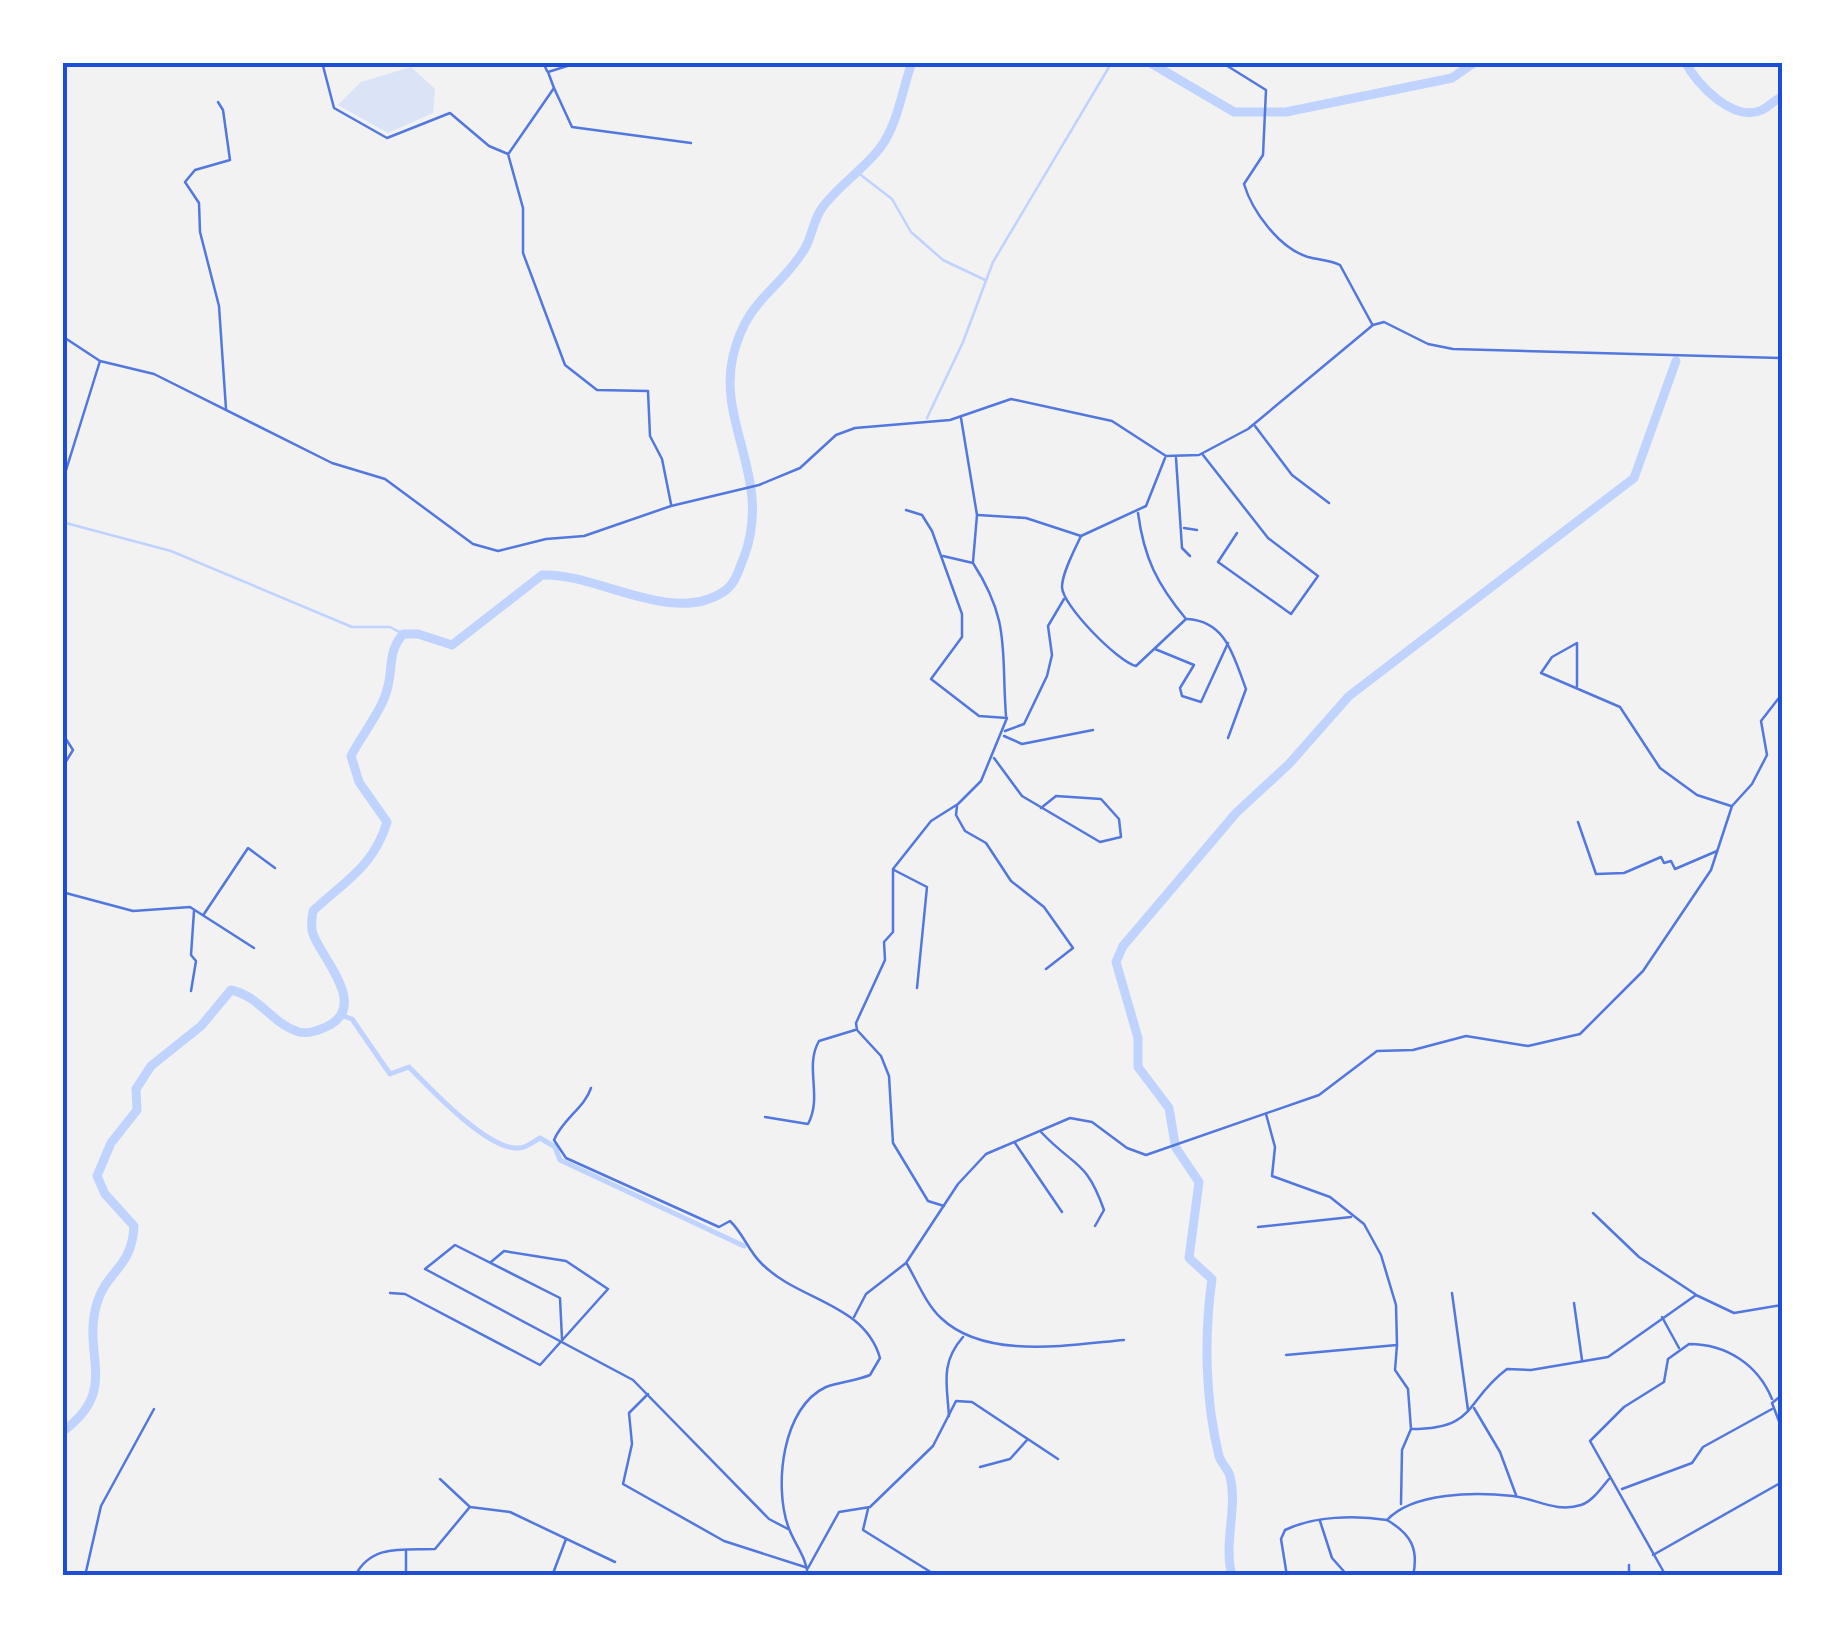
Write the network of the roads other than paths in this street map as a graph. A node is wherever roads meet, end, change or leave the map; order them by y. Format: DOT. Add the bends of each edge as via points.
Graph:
graph roads {
  1 [pos="322,62"];
  2 [pos="544,62"];
  3 [pos="580,62"];
  4 [pos="1220,62"];
  5 [pos="548,72"];
  6 [pos="554,88"];
  7 [pos="218,102"];
  8 [pos="691,143"];
  9 [pos="508,154"];
  10 [pos="1374,325"];
  11 [pos="62,336"];
  12 [pos="1782,358"];
  13 [pos="100,362"];
  14 [pos="226,411"];
  15 [pos="960,418"];
  16 [pos="1254,424"];
  17 [pos="1202,454"];
  18 [pos="1166,456"];
  19 [pos="1176,458"];
  20 [pos="62,483"];
  21 [pos="1329,503"];
  22 [pos="671,506"];
  23 [pos="906,510"];
  24 [pos="1138,513"];
  25 [pos="977,515"];
  26 [pos="1183,528"];
  27 [pos="1196,530"];
  28 [pos="1238,533"];
  29 [pos="1081,536"];
  30 [pos="940,556"];
  31 [pos="1190,556"];
  32 [pos="972,563"];
  33 [pos="1065,598"];
  34 [pos="1186,619"];
  35 [pos="1228,642"];
  36 [pos="1154,649"];
  37 [pos="1577,686"];
  38 [pos="1782,694"];
  39 [pos="1006,718"];
  40 [pos="1093,730"];
  41 [pos="62,733"];
  42 [pos="1004,733"];
  43 [pos="1228,738"];
  44 [pos="993,757"];
  45 [pos="62,768"];
  46 [pos="958,804"];
  47 [pos="1732,806"];
  48 [pos="1041,808"];
  49 [pos="1578,822"];
  50 [pos="1718,851"];
  51 [pos="275,868"];
  52 [pos="892,869"];
  53 [pos="62,892"];
  54 [pos="194,910"];
  55 [pos="204,915"];
  56 [pos="254,948"];
  57 [pos="1046,969"];
  58 [pos="917,988"];
  59 [pos="190,992"];
  60 [pos="856,1030"];
  61 [pos="590,1088"];
  62 [pos="1265,1112"];
  63 [pos="764,1117"];
  64 [pos="1040,1131"];
  65 [pos="1014,1142"];
  66 [pos="945,1206"];
  67 [pos="1062,1212"];
  68 [pos="1594,1214"];
  69 [pos="1355,1216"];
  70 [pos="1096,1226"];
  71 [pos="1258,1227"];
  72 [pos="490,1263"];
  73 [pos="906,1263"];
  74 [pos="390,1293"];
  75 [pos="1452,1293"];
  76 [pos="1696,1295"];
  77 [pos="1574,1303"];
  78 [pos="1782,1304"];
  79 [pos="854,1317"];
  80 [pos="1662,1317"];
  81 [pos="964,1336"];
  82 [pos="562,1339"];
  83 [pos="1124,1340"];
  84 [pos="1396,1345"];
  85 [pos="1679,1349"];
  86 [pos="1286,1355"];
  87 [pos="1582,1362"];
  88 [pos="648,1394"];
  89 [pos="1782,1395"];
  90 [pos="1772,1399"];
  91 [pos="1474,1407"];
  92 [pos="154,1409"];
  93 [pos="1772,1409"];
  94 [pos="1468,1412"];
  95 [pos="949,1419"];
  96 [pos="1411,1429"];
  97 [pos="1782,1429"];
  98 [pos="1028,1439"];
  99 [pos="1058,1459"];
  100 [pos="980,1467"];
  101 [pos="1610,1478"];
  102 [pos="440,1479"];
  103 [pos="1782,1482"];
  104 [pos="1620,1490"];
  105 [pos="1516,1496"];
  106 [pos="1401,1505"];
  107 [pos="870,1506"];
  108 [pos="470,1507"];
  109 [pos="1387,1520"];
  110 [pos="1320,1521"];
  111 [pos="788,1529"];
  112 [pos="566,1538"];
  113 [pos="406,1550"];
  114 [pos="1653,1555"];
  115 [pos="614,1562"];
  116 [pos="1629,1564"];
  117 [pos="808,1568"];
  118 [pos="86,1576"];
  119 [pos="355,1576"];
  120 [pos="406,1576"];
  121 [pos="552,1576"];
  122 [pos="808,1576"];
  123 [pos="937,1576"];
  124 [pos="1287,1576"];
  125 [pos="1348,1576"];
  126 [pos="1413,1576"];
  127 [pos="1629,1576"];
  128 [pos="1666,1576"];
  1 -- 9 [label="street" via="334,108 387,138 450,113"];
  2 -- 5 [label="street"];
  3 -- 5 [label="street"];
  4 -- 10 [label="street" via="1260,84 1268,105 1261,161 1244,187 1288,246 1340,265"];
  5 -- 6 [label="street"];
  6 -- 8 [label="street" via="572,127"];
  6 -- 9 [label="street"];
  7 -- 14 [label="street" via="230,160 196,170 185,182 199,203 219,306"];
  9 -- 22 [label="street" via="523,208 523,253 565,365 597,390 648,391 650,436"];
  10 -- 12 [label="street" via="1390,322 1428,344 1453,349"];
  10 -- 16 [label="street"];
  11 -- 13 [label="street"];
  13 -- 14 [label="street" via="154,374"];
  13 -- 20 [label="street"];
  14 -- 22 [label="street" via="332,464 385,478 486,550 584,536"];
  15 -- 18 [label="street" via="988,404 1025,399 1112,421"];
  15 -- 22 [label="street" via="855,428 836,435 800,468 760,485"];
  15 -- 25 [label="street"];
  16 -- 17 [label="street"];
  16 -- 21 [label="street" via="1292,476"];
  17 -- 19 [label="street"];
  17 -- 28 [label="street" via="1268,538 1318,576 1291,614 1218,562"];
  18 -- 19 [label="street"];
  18 -- 24 [label="street"];
  19 -- 26 [label="street"];
  23 -- 30 [label="street" via="922,515"];
  24 -- 29 [label="street"];
  24 -- 34 [label="street" via="1143,553"];
  25 -- 29 [label="street" via="1026,518"];
  25 -- 32 [label="street"];
  26 -- 27 [label="street"];
  26 -- 31 [label="street" via="1182,548"];
  29 -- 33 [label="street" via="1061,584"];
  30 -- 32 [label="street"];
  30 -- 39 [label="street" via="962,614 962,637 931,680 979,716"];
  32 -- 39 [label="street" via="1004,629"];
  33 -- 36 [label="street" via="1128,664 1136,666"];
  33 -- 42 [label="street" via="1048,626 1047,676 1024,724"];
  34 -- 35 [label="street" via="1200,620"];
  34 -- 36 [label="street"];
  35 -- 36 [label="street" via="1201,702 1182,696 1180,688 1194,665"];
  35 -- 43 [label="street" via="1246,689"];
  37 -- 37 [label="street" via="1579,656 1577,643 1552,657 1541,673"];
  37 -- 47 [label="street" via="1620,707 1660,768 1690,792"];
  38 -- 47 [label="street" via="1761,721 1767,754"];
  39 -- 42 [label="street"];
  40 -- 42 [label="street" via="1022,744"];
  41 -- 45 [label="street" via="72,750"];
  42 -- 44 [label="street"];
  44 -- 46 [label="street"];
  44 -- 48 [label="street" via="1022,796"];
  46 -- 52 [label="street" via="931,820"];
  46 -- 57 [label="street" via="965,831 986,844 1073,948"];
  47 -- 50 [label="street"];
  48 -- 48 [label="street" via="1100,842 1120,837 1119,819 1101,799 1056,796"];
  49 -- 50 [label="street" via="1591,870 1608,877 1661,857 1675,870"];
  50 -- 62 [label="street" via="1712,870 1642,971 1580,1034 1528,1046 1466,1036 1377,1051 1318,1095"];
  51 -- 55 [label="street" via="248,848"];
  52 -- 58 [label="street" via="927,888"];
  52 -- 60 [label="street" via="893,932"];
  53 -- 54 [label="street" via="133,912"];
  54 -- 55 [label="street"];
  54 -- 59 [label="street"];
  55 -- 56 [label="street"];
  60 -- 63 [label="street" via="819,1041 812,1053 818,1096 808,1124"];
  60 -- 66 [label="street" via="881,1056 889,1076 892,1143 928,1201"];
  61 -- 79 [label="street" via="554,1140 566,1158 719,1227 730,1220 760,1263"];
  62 -- 64 [label="street" via="1146,1155 1092,1122 1070,1118"];
  62 -- 69 [label="street" via="1273,1132 1272,1176 1330,1197"];
  64 -- 65 [label="street"];
  64 -- 70 [label="street" via="1093,1179 1104,1210"];
  65 -- 66 [label="street" via="986,1154"];
  65 -- 67 [label="street"];
  66 -- 73 [label="street"];
  68 -- 76 [label="street" via="1638,1256"];
  69 -- 71 [label="street"];
  69 -- 84 [label="street" via="1381,1256 1396,1305"];
  72 -- 82 [label="street" via="560,1298"];
  72 -- 82 [label="street" via="504,1251 532,1253 566,1261 607,1284"];
  72 -- 82 [label="street" via="455,1246 425,1269"];
  73 -- 79 [label="street" via="866,1294"];
  73 -- 81 [label="street" via="938,1316"];
  74 -- 82 [label="street" via="405,1294 540,1365"];
  75 -- 94 [label="street"];
  76 -- 78 [label="street" via="1734,1313"];
  76 -- 80 [label="street"];
  77 -- 87 [label="street"];
  79 -- 111 [label="street" via="880,1358 870,1376 812,1398 787,1434 780,1486"];
  80 -- 85 [label="street"];
  80 -- 87 [label="street" via="1608,1357"];
  81 -- 83 [label="street" via="1011,1344"];
  81 -- 95 [label="street" via="950,1352 944,1375"];
  82 -- 88 [label="street"];
  84 -- 86 [label="street"];
  84 -- 96 [label="street" via="1395,1370 1408,1389"];
  85 -- 90 [label="street" via="1711,1346 1746,1360"];
  85 -- 101 [label="street" via="1668,1359 1664,1382 1624,1407 1590,1441"];
  87 -- 91 [label="street" via="1507,1369"];
  88 -- 111 [label="street" via="769,1519"];
  88 -- 117 [label="street" via="629,1413 632,1444 623,1484 724,1541"];
  89 -- 90 [label="street"];
  90 -- 93 [label="street"];
  91 -- 94 [label="street"];
  91 -- 105 [label="street"];
  92 -- 118 [label="street" via="101,1506"];
  93 -- 97 [label="street"];
  93 -- 104 [label="street" via="1703,1447 1692,1463"];
  94 -- 96 [label="street" via="1448,1427"];
  95 -- 98 [label="street" via="956,1402 972,1402"];
  95 -- 107 [label="street" via="933,1446"];
  96 -- 106 [label="street" via="1402,1450"];
  98 -- 99 [label="street"];
  98 -- 100 [label="street" via="1010,1459"];
  101 -- 104 [label="street"];
  101 -- 105 [label="street" via="1580,1505 1551,1508"];
  102 -- 108 [label="street"];
  103 -- 114 [label="street"];
  104 -- 114 [label="street"];
  105 -- 106 [label="street"];
  106 -- 109 [label="street"];
  107 -- 117 [label="street" via="840,1512"];
  107 -- 123 [label="street" via="863,1530"];
  108 -- 112 [label="street" via="510,1512"];
  108 -- 113 [label="street" via="434,1549"];
  109 -- 110 [label="street"];
  109 -- 126 [label="street" via="1414,1544"];
  110 -- 124 [label="street" via="1284,1530"];
  110 -- 125 [label="street" via="1332,1558"];
  111 -- 117 [label="street"];
  112 -- 115 [label="street"];
  112 -- 121 [label="street"];
  113 -- 119 [label="street" via="382,1550 362,1562"];
  113 -- 120 [label="street"];
  114 -- 128 [label="street"];
  116 -- 127 [label="street"];
  117 -- 122 [label="street"];
}
